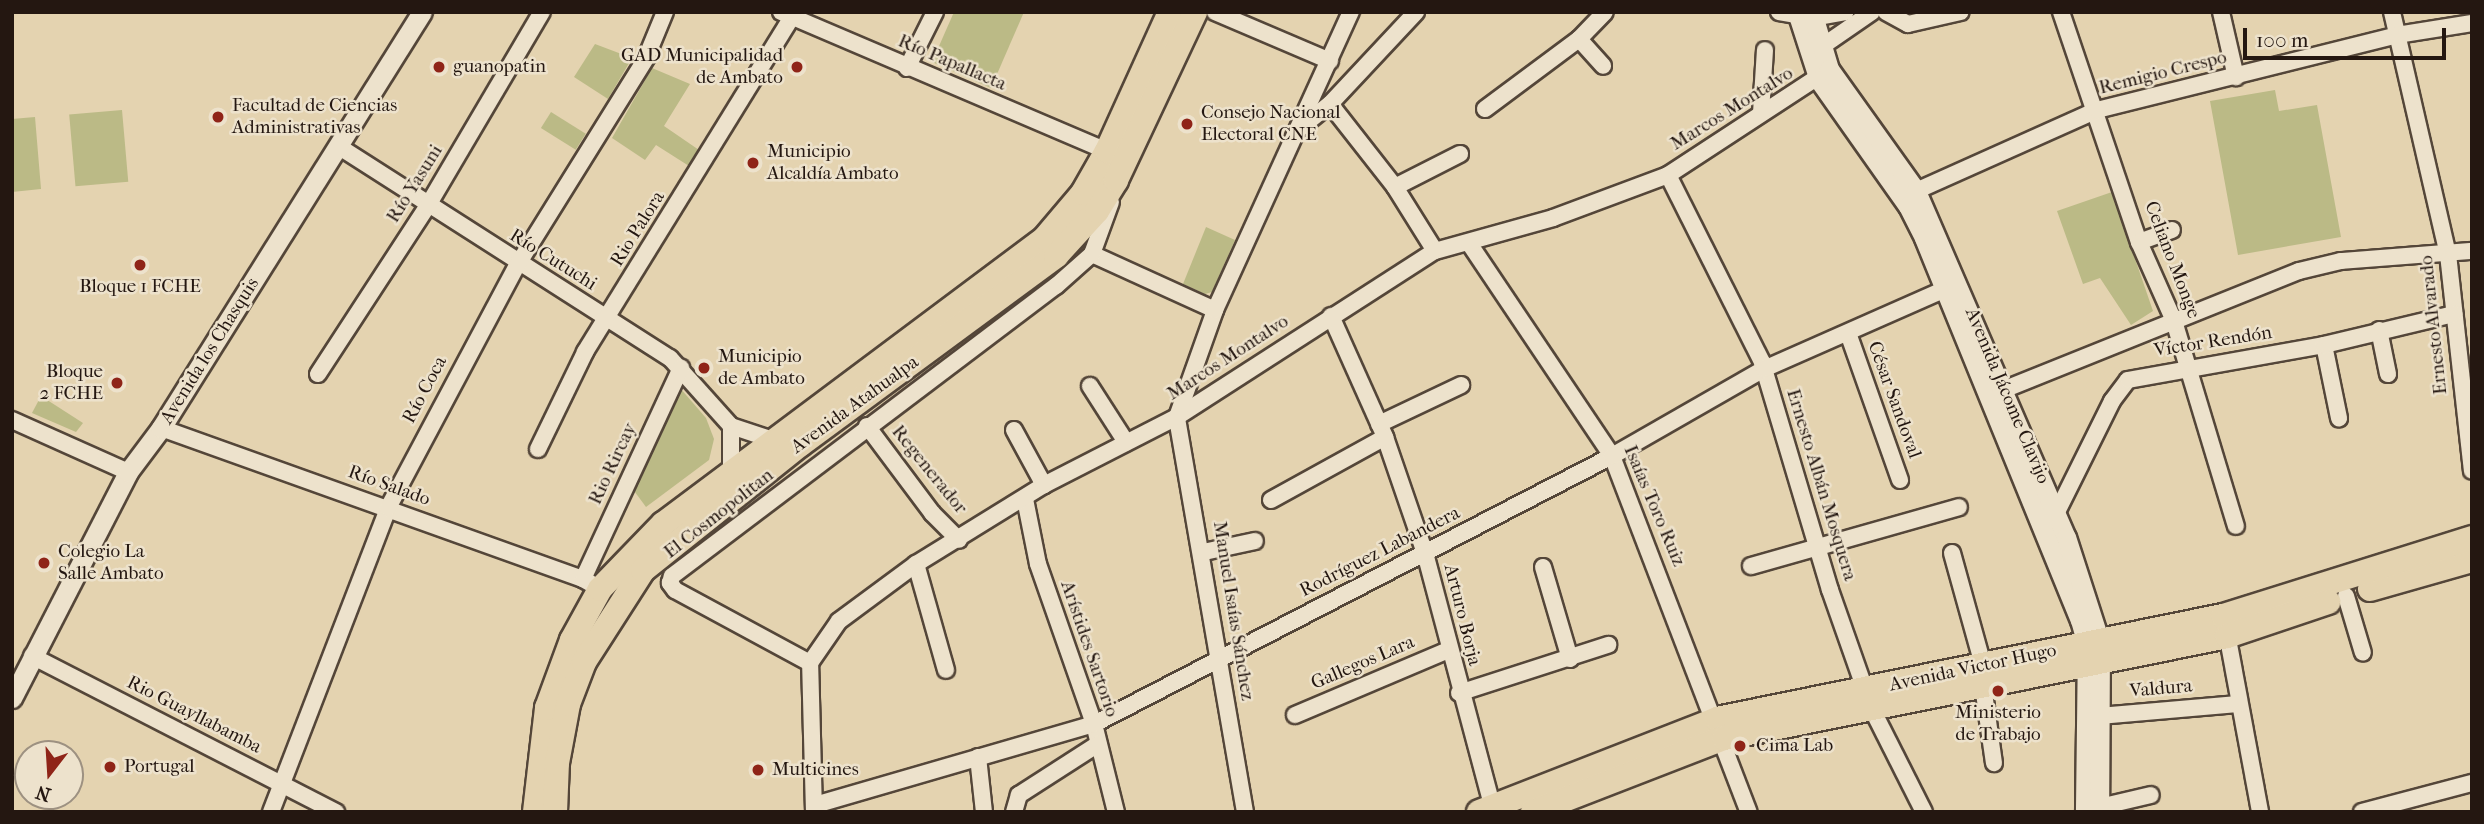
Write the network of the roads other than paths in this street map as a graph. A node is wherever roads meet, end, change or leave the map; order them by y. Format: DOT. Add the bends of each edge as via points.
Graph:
graph roads {
  1 [pos="422,12"];
  2 [pos="542,12"];
  3 [pos="665,12"];
  4 [pos="934,12"];
  5 [pos="1170,12"];
  6 [pos="1195,12"];
  7 [pos="1215,12"];
  8 [pos="1351,12"];
  9 [pos="1416,12"];
  10 [pos="1605,12"];
  11 [pos="1845,12"];
  12 [pos="1872,12"];
  13 [pos="1886,12"];
  14 [pos="1961,12"];
  15 [pos="2062,12"];
  16 [pos="2221,12"];
  17 [pos="2392,12"];
  18 [pos="789,14"];
  19 [pos="1800,15"];
  20 [pos="2472,23"];
  21 [pos="2397,35"];
  22 [pos="1579,39"];
  23 [pos="1765,50"];
  24 [pos="1814,52"];
  25 [pos="1330,61"];
  26 [pos="1603,66"];
  27 [pos="907,68"];
  28 [pos="1824,75"];
  29 [pos="2236,77"];
  30 [pos="1330,104"];
  31 [pos="1485,109"];
  32 [pos="2097,110"];
  33 [pos="1761,113"];
  34 [pos="1295,132"];
  35 [pos="338,146"];
  36 [pos="1107,151"];
  37 [pos="1460,154"];
  38 [pos="1668,175"];
  39 [pos="1115,180"];
  40 [pos="1395,187"];
  41 [pos="1916,191"];
  42 [pos="427,207"];
  43 [pos="2172,230"];
  44 [pos="2139,242"];
  45 [pos="1469,243"];
  46 [pos="1435,251"];
  47 [pos="2472,251"];
  48 [pos="1092,254"];
  49 [pos="2448,254"];
  50 [pos="518,264"];
  51 [pos="1945,289"];
  52 [pos="1215,310"];
  53 [pos="2454,314"];
  54 [pos="1331,316"];
  55 [pos="607,318"];
  56 [pos="2174,321"];
  57 [pos="2379,331"];
  58 [pos="1848,333"];
  59 [pos="2324,345"];
  60 [pos="681,368"];
  61 [pos="1765,369"];
  62 [pos="2189,370"];
  63 [pos="318,374"];
  64 [pos="2388,374"];
  65 [pos="1461,385"];
  66 [pos="1090,386"];
  67 [pos="1998,393"];
  68 [pos="1177,417"];
  69 [pos="2339,418"];
  70 [pos="12,420"];
  71 [pos="731,426"];
  72 [pos="867,426"];
  73 [pos="161,428"];
  74 [pos="1013,430"];
  75 [pos="1382,430"];
  76 [pos="773,442"];
  77 [pos="1126,442"];
  78 [pos="801,444"];
  79 [pos="538,449"];
  80 [pos="1612,456"];
  81 [pos="2472,471"];
  82 [pos="128,472"];
  83 [pos="730,472"];
  84 [pos="1900,480"];
  85 [pos="1044,485"];
  86 [pos="1025,499"];
  87 [pos="1271,500"];
  88 [pos="1959,507"];
  89 [pos="388,508"];
  90 [pos="2056,514"];
  91 [pos="2236,526"];
  92 [pos="2472,538"];
  93 [pos="959,540"];
  94 [pos="1255,541"];
  95 [pos="1819,547"];
  96 [pos="1204,552"];
  97 [pos="1425,553"];
  98 [pos="1952,553"];
  99 [pos="2472,560"];
  100 [pos="916,564"];
  101 [pos="1751,566"];
  102 [pos="1544,567"];
  103 [pos="592,584"];
  104 [pos="2346,596"];
  105 [pos="2225,626"];
  106 [pos="1608,645"];
  107 [pos="1448,650"];
  108 [pos="2362,653"];
  109 [pos="2094,654"];
  110 [pos="32,656"];
  111 [pos="1220,658"];
  112 [pos="1570,659"];
  113 [pos="810,663"];
  114 [pos="946,670"];
  115 [pos="1983,676"];
  116 [pos="1459,692"];
  117 [pos="12,698"];
  118 [pos="1869,700"];
  119 [pos="2238,704"];
  120 [pos="1295,715"];
  121 [pos="2094,716"];
  122 [pos="1094,724"];
  123 [pos="1720,728"];
  124 [pos="1098,744"];
  125 [pos="978,757"];
  126 [pos="1994,763"];
  127 [pos="279,783"];
  128 [pos="2472,783"];
  129 [pos="2151,795"];
  130 [pos="814,809"];
  131 [pos="1488,810"];
  132 [pos="2095,810"];
  133 [pos="271,812"];
  134 [pos="336,812"];
  135 [pos="535,812"];
  136 [pos="555,812"];
  137 [pos="984,812"];
  138 [pos="1014,812"];
  139 [pos="1116,812"];
  140 [pos="1245,812"];
  141 [pos="1533,812"];
  142 [pos="1749,812"];
  143 [pos="1924,812"];
  144 [pos="2260,812"];
  145 [pos="2362,812"];
  1 -- 35 [label="street, Avenida los Chasquis"];
  2 -- 42 [label="street, Río Yasuni"];
  3 -- 50 [label="street, Río Coca" via="646,58"];
  4 -- 27 [label="street"];
  5 -- 36 [label="main road, Avenida Atahualpa"];
  6 -- 39 [label="main road, Avenida Atahualpa"];
  7 -- 25 [label="street"];
  8 -- 25 [label="street"];
  9 -- 30 [label="street"];
  10 -- 22 [label="street"];
  11 -- 19 [label="street"];
  12 -- 24 [label="street"];
  13 -- 14 [label="street" via="1908,24"];
  15 -- 32 [label="street, Celiano Monge"];
  16 -- 29 [label="street"];
  17 -- 21 [label="street, Ernesto Alvarado"];
  18 -- 27 [label="street, Río Papallacta"];
  18 -- 55 [label="street, Rio Palora" via="738,109"];
  19 -- 24 [label="street, Avenida Jácome Clavijo"];
  20 -- 21 [label="street, Remigio Crespo"];
  21 -- 29 [label="street, Remigio Crespo"];
  21 -- 49 [label="street, Ernesto Alvarado"];
  22 -- 26 [label="street"];
  22 -- 31 [label="street"];
  23 -- 33 [label="street"];
  24 -- 28 [label="street, Avenida Jácome Clavijo"];
  25 -- 34 [label="street"];
  27 -- 36 [label="street, Río Papallacta"];
  28 -- 33 [label="street, Marcos Montalvo"];
  28 -- 41 [label="street, Avenida Jácome Clavijo"];
  28 -- 51 [label="street, Avenida Jácome Clavijo" via="1908,206"];
  29 -- 32 [label="street, Remigio Crespo"];
  30 -- 34 [label="street"];
  30 -- 40 [label="street"];
  32 -- 41 [label="street, Remigio Crespo"];
  32 -- 44 [label="street, Celiano Monge"];
  33 -- 38 [label="street, Marcos Montalvo"];
  34 -- 52 [label="street"];
  35 -- 42 [label="street, Río Cutuchi"];
  35 -- 73 [label="street, Avenida los Chasquis"];
  36 -- 76 [label="main road, Avenida Atahualpa" via="1083,193 1045,238"];
  37 -- 40 [label="street"];
  38 -- 45 [label="street, Marcos Montalvo" via="1553,218"];
  38 -- 61 [label="street, Ernesto Albán Mosquera"];
  39 -- 48 [label="street"];
  39 -- 78 [label="main road, Avenida Atahualpa" via="1097,211 1056,256"];
  40 -- 46 [label="street"];
  41 -- 67 [label="street, Avenida Jácome Clavijo"];
  42 -- 50 [label="street, Río Cutuchi"];
  42 -- 63 [label="street, Río Yasuni"];
  43 -- 44 [label="street"];
  44 -- 56 [label="street, Celiano Monge"];
  45 -- 46 [label="street, Marcos Montalvo"];
  45 -- 80 [label="street, Isaías Toro Ruiz"];
  46 -- 54 [label="street, Marcos Montalvo"];
  47 -- 49 [label="street"];
  48 -- 52 [label="street"];
  48 -- 72 [label="street, El Cosmopolitan" via="1010,322"];
  49 -- 53 [label="street, Ernesto Alvarado"];
  49 -- 56 [label="street" via="2341,261 2299,271"];
  50 -- 55 [label="street, Río Cutuchi"];
  50 -- 89 [label="street, Río Coca"];
  51 -- 58 [label="street, Rodríguez Labandera"];
  51 -- 67 [label="street, Avenida Jácome Clavijo"];
  52 -- 68 [label="street"];
  53 -- 57 [label="street, Víctor Rendón"];
  53 -- 81 [label="street, Ernesto Alvarado"];
  54 -- 68 [label="street, Marcos Montalvo"];
  54 -- 75 [label="street, Arturo Borja"];
  55 -- 60 [label="street, Río Cutuchi"];
  55 -- 79 [label="street, Rio Palora" via="585,352"];
  56 -- 62 [label="street, Celiano Monge"];
  56 -- 67 [label="street"];
  57 -- 59 [label="street, Víctor Rendón"];
  57 -- 64 [label="street"];
  58 -- 61 [label="street, Rodríguez Labandera"];
  58 -- 84 [label="street, César Sandoval"];
  59 -- 62 [label="street, Víctor Rendón"];
  59 -- 69 [label="street"];
  60 -- 71 [label="street, Río Cutuchi"];
  60 -- 103 [label="street, Rio Rircay"];
  61 -- 80 [label="street, Rodríguez Labandera"];
  61 -- 95 [label="street, Ernesto Albán Mosquera"];
  62 -- 90 [label="street, Víctor Rendón" via="2140,375 2119,388"];
  62 -- 91 [label="street, Celiano Monge"];
  65 -- 75 [label="street"];
  66 -- 77 [label="street"];
  67 -- 90 [label="street, Avenida Jácome Clavijo"];
  67 -- 109 [label="street, Avenida Jácome Clavijo"];
  68 -- 77 [label="street, Marcos Montalvo"];
  68 -- 96 [label="street, Manuel Isaías Sánchez"];
  70 -- 82 [label="street"];
  71 -- 76 [label="street, Río Cutuchi"];
  71 -- 83 [label="street"];
  72 -- 93 [label="street, Regenerador" via="932,513"];
  72 -- 113 [label="street, El Cosmopolitan" via="672,576 670,583"];
  73 -- 82 [label="street, Avenida los Chasquis"];
  73 -- 89 [label="street, Río Salado"];
  74 -- 85 [label="street"];
  75 -- 87 [label="street"];
  75 -- 97 [label="street, Arturo Borja"];
  76 -- 78 [label="street, Río Cutuchi"];
  76 -- 83 [label="main road, Avenida Atahualpa"];
  77 -- 85 [label="street, Marcos Montalvo"];
  78 -- 136 [label="main road, Avenida Atahualpa" via="676,540 628,589 584,662 568,704 557,763"];
  80 -- 97 [label="street, Rodríguez Labandera"];
  80 -- 123 [label="street, Isaías Toro Ruiz"];
  82 -- 110 [label="street, Avenida los Chasquis"];
  83 -- 103 [label="main road, Avenida Atahualpa"];
  85 -- 86 [label="street, Marcos Montalvo"];
  86 -- 93 [label="street, Marcos Montalvo"];
  86 -- 122 [label="street, Arístides Sartorio" via="1038,564"];
  88 -- 95 [label="street"];
  89 -- 103 [label="street, Río Salado"];
  89 -- 127 [label="street, Río Coca"];
  90 -- 109 [label="street, Avenida Jácome Clavijo"];
  92 -- 105 [label="main road, Avenida Victor Hugo"];
  93 -- 100 [label="street, Marcos Montalvo"];
  94 -- 96 [label="street"];
  95 -- 101 [label="street"];
  95 -- 118 [label="street, Ernesto Albán Mosquera"];
  96 -- 111 [label="street, Manuel Isaías Sánchez"];
  97 -- 107 [label="street, Arturo Borja"];
  97 -- 111 [label="street, Rodríguez Labandera"];
  98 -- 115 [label="street"];
  99 -- 104 [label="main road, Avenida Victor Hugo"];
  100 -- 113 [label="street, Marcos Montalvo" via="839,621"];
  100 -- 114 [label="street"];
  102 -- 112 [label="street"];
  103 -- 135 [label="main road, Avenida Atahualpa" via="547,708"];
  104 -- 105 [label="main road, Avenida Victor Hugo"];
  104 -- 108 [label="street"];
  105 -- 109 [label="main road, Avenida Victor Hugo"];
  105 -- 119 [label="street"];
  106 -- 112 [label="street"];
  107 -- 116 [label="street, Arturo Borja"];
  107 -- 120 [label="street, Gallegos Lara"];
  109 -- 115 [label="main road, Avenida Victor Hugo"];
  109 -- 121 [label="street, Avenida Jácome Clavijo"];
  110 -- 117 [label="street, Avenida los Chasquis"];
  110 -- 127 [label="street, Rio Guayllabamba"];
  111 -- 122 [label="street, Rodríguez Labandera"];
  111 -- 140 [label="street, Manuel Isaías Sánchez"];
  112 -- 116 [label="street"];
  113 -- 130 [label="street"];
  115 -- 118 [label="main road, Avenida Victor Hugo"];
  115 -- 126 [label="street"];
  116 -- 131 [label="street, Arturo Borja"];
  118 -- 123 [label="main road, Avenida Victor Hugo"];
  118 -- 143 [label="street, Ernesto Albán Mosquera"];
  119 -- 121 [label="street, Valdura"];
  119 -- 144 [label="street"];
  121 -- 132 [label="street, Avenida Jácome Clavijo"];
  122 -- 124 [label="street, Arístides Sartorio"];
  122 -- 125 [label="street, Rodríguez Labandera"];
  123 -- 131 [label="main road, Avenida Victor Hugo"];
  123 -- 141 [label="main road, Avenida Victor Hugo"];
  123 -- 142 [label="street, Isaías Toro Ruiz"];
  124 -- 138 [label="street" via="1019,796"];
  124 -- 139 [label="street, Arístides Sartorio"];
  125 -- 130 [label="street, Rodríguez Labandera"];
  125 -- 137 [label="street"];
  127 -- 133 [label="street, Río Coca"];
  127 -- 134 [label="street, Rio Guayllabamba"];
  128 -- 145 [label="street"];
  129 -- 132 [label="street"];
}
